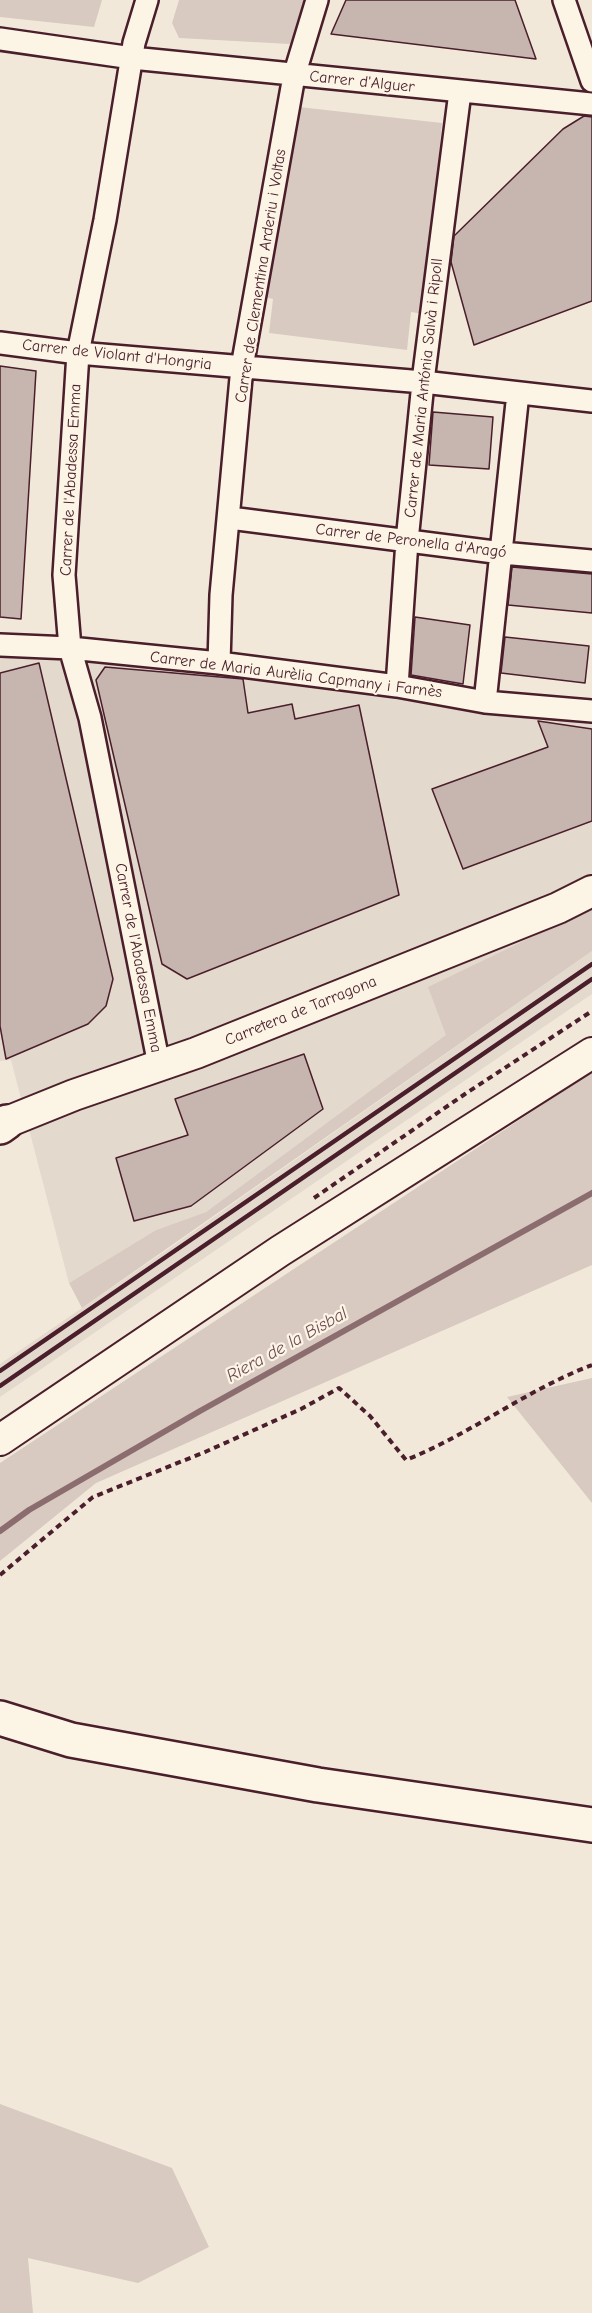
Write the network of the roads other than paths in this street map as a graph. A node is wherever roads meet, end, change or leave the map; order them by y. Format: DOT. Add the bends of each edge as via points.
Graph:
graph roads {
  1 [pos="147,0"];
  2 [pos="317,0"];
  3 [pos="564,0"];
  4 [pos="0,39"];
  5 [pos="132,58"];
  6 [pos="294,75"];
  7 [pos="592,81"];
  8 [pos="460,92"];
  9 [pos="592,104"];
  10 [pos="0,343"];
  11 [pos="78,353"];
  12 [pos="242,367"];
  13 [pos="423,382"];
  14 [pos="518,393"];
  15 [pos="592,401"];
  16 [pos="230,518"];
  17 [pos="407,541"];
  18 [pos="502,553"];
  19 [pos="592,561"];
  20 [pos="0,645"];
  21 [pos="70,648"];
  22 [pos="219,663"];
  23 [pos="397,686"];
  24 [pos="485,702"];
  25 [pos="592,711"];
  26 [pos="592,891"];
  27 [pos="592,1053"];
  28 [pos="159,1065"];
  29 [pos="2,1125"];
  30 [pos="0,1440"];
  31 [pos="0,1718"];
  32 [pos="592,1825"];
  1 -- 5 [label="street, Carrer de l'Abadessa Emma"];
  2 -- 6 [label="street, Carrer de Clementina Arderiu i Voltas"];
  3 -- 7 [label="street"];
  4 -- 5 [label="street, Carrer d'Alguer"];
  5 -- 6 [label="street, Carrer d'Alguer"];
  5 -- 11 [label="street, Carrer de l'Abadessa Emma"];
  6 -- 8 [label="street, Carrer d'Alguer"];
  6 -- 12 [label="street, Carrer de Clementina Arderiu i Voltas"];
  8 -- 9 [label="street, Carrer d'Alguer"];
  8 -- 13 [label="street, Carrer de Maria Antónia Salvà i Ripoll"];
  10 -- 11 [label="street, Carrer de Violant d'Hongria"];
  11 -- 12 [label="street, Carrer de Violant d'Hongria"];
  11 -- 21 [label="street, Carrer de l'Abadessa Emma" via="64,575"];
  12 -- 13 [label="street, Carrer de Violant d'Hongria"];
  12 -- 16 [label="street, Carrer de Clementina Arderiu i Voltas"];
  13 -- 14 [label="street, Carrer de Violant d'Hongria"];
  13 -- 17 [label="street, Carrer de Maria Antónia Salvà i Ripoll"];
  14 -- 15 [label="street, Carrer de Violant d'Hongria"];
  14 -- 18 [label="street"];
  16 -- 17 [label="street, Carrer de Peronella d'Aragó"];
  16 -- 22 [label="street, Carrer de Clementina Arderiu i Voltas" via="221,595"];
  17 -- 18 [label="street, Carrer de Peronella d'Aragó"];
  17 -- 23 [label="street, Carrer de Maria Antónia Salvà i Ripoll"];
  18 -- 19 [label="street, Carrer de Peronella d'Aragó"];
  18 -- 24 [label="street"];
  20 -- 21 [label="street, Carrer de Maria Aurèlia Capmany i Farnès"];
  21 -- 22 [label="street, Carrer de Maria Aurèlia Capmany i Farnès"];
  21 -- 28 [label="street, Carrer de l'Abadessa Emma" via="90,718"];
  22 -- 23 [label="street, Carrer de Maria Aurèlia Capmany i Farnès"];
  23 -- 24 [label="street, Carrer de Maria Aurèlia Capmany i Farnès"];
  24 -- 25 [label="street, Carrer de Maria Aurèlia Capmany i Farnès"];
  26 -- 28 [label="street, Carretera de Tarragona" via="536,917"];
  27 -- 30 [label="street" via="279,1251"];
  28 -- 29 [label="street, Carretera de Tarragona"];
  31 -- 32 [label="highway" via="71,1740 318,1785"];
}
